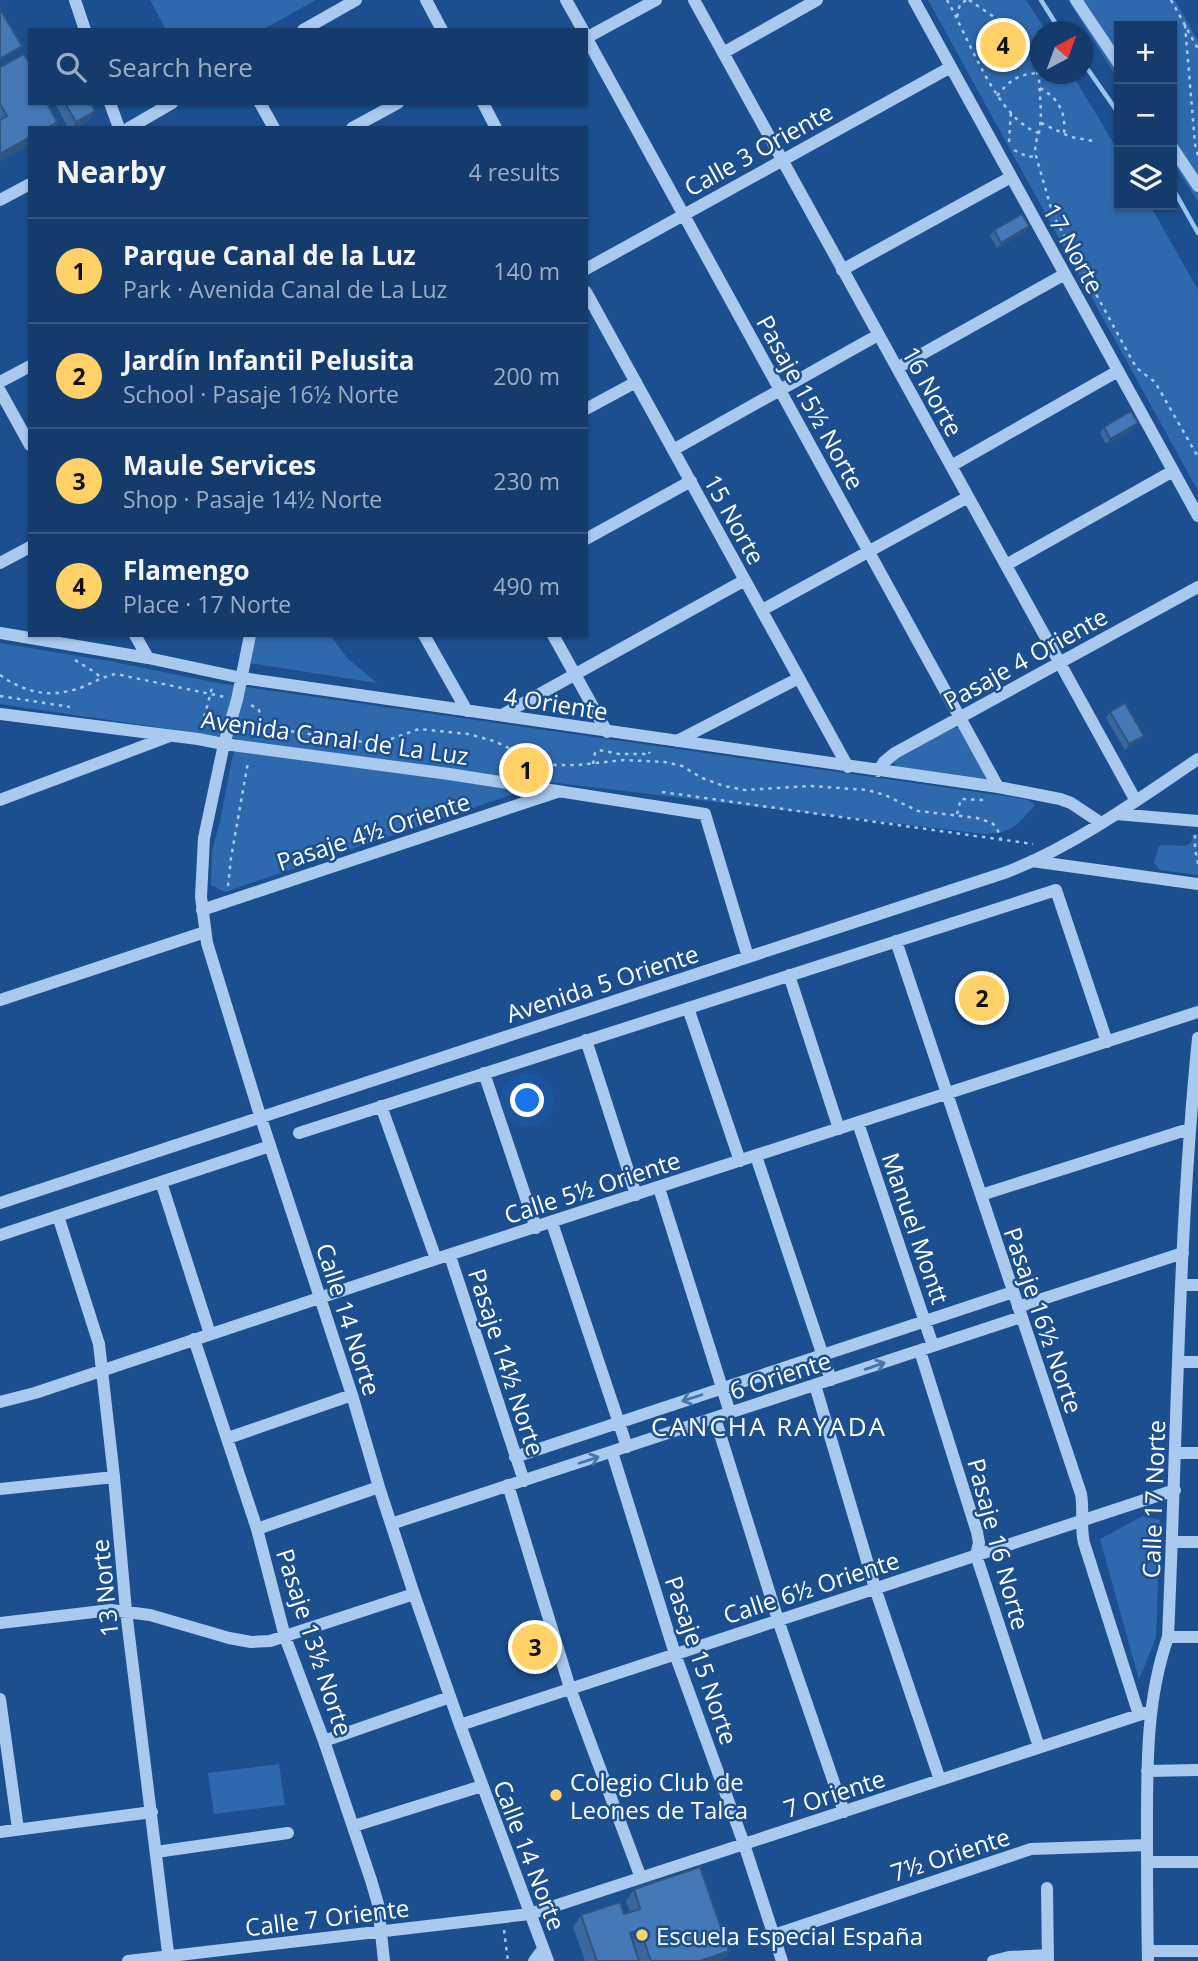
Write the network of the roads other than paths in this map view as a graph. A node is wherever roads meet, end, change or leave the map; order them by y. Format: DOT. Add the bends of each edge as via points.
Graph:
graph roads {
  1 [pos="75,0"];
  2 [pos="356,0"];
  3 [pos="426,0"];
  4 [pos="566,0"];
  5 [pos="656,0"];
  6 [pos="694,0"];
  7 [pos="817,0"];
  8 [pos="914,0"];
  9 [pos="1076,0"];
  10 [pos="84,28"];
  11 [pos="307,28"];
  12 [pos="441,28"];
  13 [pos="582,28"];
  14 [pos="588,37"];
  15 [pos="588,42"];
  16 [pos="723,53"];
  17 [pos="1114,57"];
  18 [pos="951,67"];
  19 [pos="111,105"];
  20 [pos="169,105"];
  21 [pos="261,105"];
  22 [pos="394,105"];
  23 [pos="484,105"];
  24 [pos="143,124"];
  25 [pos="117,126"];
  26 [pos="273,126"];
  27 [pos="356,126"];
  28 [pos="495,126"];
  29 [pos="1177,154"];
  30 [pos="782,160"];
  31 [pos="1011,177"];
  32 [pos="28,185"];
  33 [pos="1198,186"];
  34 [pos="0,200"];
  35 [pos="684,215"];
  36 [pos="588,268"];
  37 [pos="842,270"];
  38 [pos="1065,274"];
  39 [pos="588,296"];
  40 [pos="878,335"];
  41 [pos="28,367"];
  42 [pos="897,368"];
  43 [pos="1118,372"];
  44 [pos="0,382"];
  45 [pos="636,382"];
  46 [pos="780,390"];
  47 [pos="0,391"];
  48 [pos="588,408"];
  49 [pos="28,441"];
  50 [pos="673,450"];
  51 [pos="951,466"];
  52 [pos="1173,471"];
  53 [pos="691,481"];
  54 [pos="968,497"];
  55 [pos="1198,516"];
  56 [pos="588,538"];
  57 [pos="28,548"];
  58 [pos="869,551"];
  59 [pos="0,562"];
  60 [pos="1006,565"];
  61 [pos="745,580"];
  62 [pos="1198,587"];
  63 [pos="762,610"];
  64 [pos="0,632"];
  65 [pos="28,637"];
  66 [pos="28,637"];
  67 [pos="136,637"];
  68 [pos="250,637"];
  69 [pos="425,637"];
  70 [pos="553,637"];
  71 [pos="148,658"];
  72 [pos="1060,663"];
  73 [pos="574,675"];
  74 [pos="242,678"];
  75 [pos="799,678"];
  76 [pos="467,711"];
  77 [pos="0,714"];
  78 [pos="502,715"];
  79 [pos="960,718"];
  80 [pos="607,732"];
  81 [pos="171,736"];
  82 [pos="677,741"];
  83 [pos="224,744"];
  84 [pos="1198,759"];
  85 [pos="848,766"];
  86 [pos="878,771"];
  87 [pos="998,788"];
  88 [pos="559,791"];
  89 [pos="0,800"];
  90 [pos="1136,801"];
  91 [pos="1116,814"];
  92 [pos="1197,821"];
  93 [pos="1101,823"];
  94 [pos="1032,861"];
  95 [pos="1194,883"];
  96 [pos="1198,899"];
  97 [pos="202,910"];
  98 [pos="205,932"];
  99 [pos="895,941"];
  100 [pos="748,957"];
  101 [pos="789,975"];
  102 [pos="0,1000"];
  103 [pos="688,1008"];
  104 [pos="1198,1012"];
  105 [pos="1198,1038"];
  106 [pos="586,1040"];
  107 [pos="1107,1042"];
  108 [pos="484,1073"];
  109 [pos="947,1094"];
  110 [pos="381,1106"];
  111 [pos="261,1117"];
  112 [pos="858,1123"];
  113 [pos="839,1129"];
  114 [pos="1189,1129"];
  115 [pos="299,1133"];
  116 [pos="270,1146"];
  117 [pos="756,1156"];
  118 [pos="740,1161"];
  119 [pos="161,1182"];
  120 [pos="659,1188"];
  121 [pos="636,1195"];
  122 [pos="981,1195"];
  123 [pos="0,1203"];
  124 [pos="58,1216"];
  125 [pos="552,1223"];
  126 [pos="536,1228"];
  127 [pos="0,1235"];
  128 [pos="1183,1253"];
  129 [pos="450,1256"];
  130 [pos="436,1259"];
  131 [pos="1182,1284"];
  132 [pos="1198,1285"];
  133 [pos="1013,1292"];
  134 [pos="319,1298"];
  135 [pos="1020,1312"];
  136 [pos="925,1321"];
  137 [pos="210,1334"];
  138 [pos="194,1339"];
  139 [pos="933,1346"];
  140 [pos="920,1351"];
  141 [pos="823,1356"];
  142 [pos="1179,1362"];
  143 [pos="1198,1362"];
  144 [pos="101,1370"];
  145 [pos="831,1380"];
  146 [pos="815,1385"];
  147 [pos="721,1389"];
  148 [pos="352,1395"];
  149 [pos="1,1400"];
  150 [pos="730,1413"];
  151 [pos="715,1418"];
  152 [pos="618,1423"];
  153 [pos="228,1438"];
  154 [pos="627,1447"];
  155 [pos="612,1452"];
  156 [pos="1176,1453"];
  157 [pos="1198,1453"];
  158 [pos="515,1457"];
  159 [pos="114,1477"];
  160 [pos="524,1481"];
  161 [pos="508,1485"];
  162 [pos="379,1487"];
  163 [pos="0,1489"];
  164 [pos="1175,1490"];
  165 [pos="1082,1520"];
  166 [pos="391,1524"];
  167 [pos="257,1529"];
  168 [pos="1172,1542"];
  169 [pos="1198,1542"];
  170 [pos="976,1555"];
  171 [pos="875,1588"];
  172 [pos="414,1594"];
  173 [pos="126,1611"];
  174 [pos="778,1620"];
  175 [pos="0,1623"];
  176 [pos="285,1637"];
  177 [pos="1168,1637"];
  178 [pos="1198,1637"];
  179 [pos="675,1654"];
  180 [pos="570,1688"];
  181 [pos="450,1697"];
  182 [pos="0,1699"];
  183 [pos="1145,1713"];
  184 [pos="460,1724"];
  185 [pos="324,1741"];
  186 [pos="1039,1748"];
  187 [pos="5,1758"];
  188 [pos="1198,1770"];
  189 [pos="1147,1771"];
  190 [pos="940,1780"];
  191 [pos="482,1786"];
  192 [pos="152,1812"];
  193 [pos="844,1812"];
  194 [pos="354,1826"];
  195 [pos="18,1829"];
  196 [pos="0,1832"];
  197 [pos="288,1833"];
  198 [pos="744,1844"];
  199 [pos="1147,1845"];
  200 [pos="156,1852"];
  201 [pos="1147,1862"];
  202 [pos="1198,1862"];
  203 [pos="641,1878"];
  204 [pos="1047,1888"];
  205 [pos="530,1914"];
  206 [pos="380,1932"];
  207 [pos="774,1935"];
  208 [pos="1198,1951"];
  209 [pos="545,1955"];
  210 [pos="1148,1956"];
  211 [pos="1048,1958"];
  212 [pos="169,1959"];
  213 [pos="128,1961"];
  214 [pos="384,1961"];
  215 [pos="534,1961"];
  216 [pos="782,1961"];
  217 [pos="993,1961"];
  1 -- 10 [label="street"];
  2 -- 11 [label="street"];
  3 -- 12 [label="street"];
  4 -- 13 [label="street"];
  5 -- 14 [label="street"];
  6 -- 16 [label="street, 16 Norte"];
  7 -- 16 [label="street"];
  8 -- 18 [label="street, 17 Norte"];
  9 -- 17 [label="street"];
  15 -- 35 [label="street, Pasaje 15½ Norte"];
  16 -- 30 [label="street, 16 Norte"];
  18 -- 30 [label="street, Calle 3 Oriente"];
  18 -- 31 [label="street, 17 Norte"];
  19 -- 25 [label="street"];
  20 -- 24 [label="street"];
  21 -- 26 [label="street"];
  22 -- 27 [label="street"];
  23 -- 28 [label="street"];
  29 -- 33 [label="street"];
  30 -- 35 [label="street, Calle 3 Oriente"];
  30 -- 37 [label="street, 16 Norte"];
  31 -- 37 [label="street"];
  31 -- 38 [label="street, 17 Norte"];
  32 -- 34 [label="street"];
  35 -- 36 [label="street, Calle 3 Oriente"];
  35 -- 46 [label="street, Pasaje 15½ Norte"];
  37 -- 40 [label="street, 16 Norte"];
  38 -- 42 [label="street"];
  38 -- 43 [label="street, 17 Norte"];
  39 -- 45 [label="street, 15 Norte"];
  40 -- 42 [label="street, 16 Norte"];
  40 -- 46 [label="street"];
  41 -- 44 [label="street"];
  42 -- 51 [label="street, 16 Norte"];
  43 -- 51 [label="street"];
  43 -- 52 [label="street, 17 Norte"];
  45 -- 48 [label="street"];
  45 -- 50 [label="street, 15 Norte"];
  46 -- 50 [label="street"];
  46 -- 58 [label="street, Pasaje 15½ Norte"];
  47 -- 49 [label="street"];
  50 -- 53 [label="street, 15 Norte"];
  51 -- 54 [label="street, 16 Norte"];
  52 -- 55 [label="street, 17 Norte"];
  52 -- 60 [label="street"];
  53 -- 56 [label="street"];
  53 -- 61 [label="street, 15 Norte"];
  54 -- 58 [label="street"];
  54 -- 60 [label="street, 16 Norte"];
  57 -- 59 [label="street"];
  58 -- 63 [label="street"];
  58 -- 79 [label="street, Pasaje 15½ Norte"];
  60 -- 72 [label="street, 16 Norte"];
  61 -- 63 [label="street, 15 Norte"];
  61 -- 73 [label="street"];
  62 -- 72 [label="street, Pasaje 4 Oriente"];
  63 -- 75 [label="street, 15 Norte"];
  64 -- 65 [label="street, 4 Oriente"];
  66 -- 71 [label="street, 4 Oriente"];
  67 -- 71 [label="street"];
  68 -- 74 [label="street, Calle 14 Norte"];
  69 -- 76 [label="street"];
  70 -- 73 [label="street"];
  71 -- 74 [label="street, 4 Oriente"];
  72 -- 79 [label="street, Pasaje 4 Oriente"];
  72 -- 90 [label="street, 16 Norte"];
  73 -- 78 [label="street"];
  73 -- 80 [label="street"];
  74 -- 76 [label="street, 4 Oriente"];
  74 -- 83 [label="street, Calle 14 Norte"];
  75 -- 82 [label="street"];
  75 -- 85 [label="street, 15 Norte"];
  76 -- 78 [label="street, 4 Oriente"];
  77 -- 81 [label="street, Avenida Canal de La Luz"];
  78 -- 80 [label="street, 4 Oriente"];
  79 -- 86 [label="street, Pasaje 4 Oriente" via="895,753"];
  79 -- 87 [label="street, Pasaje 15½ Norte"];
  80 -- 82 [label="street, 4 Oriente"];
  81 -- 83 [label="street, Avenida Canal de La Luz"];
  81 -- 89 [label="street"];
  82 -- 85 [label="street, 4 Oriente"];
  83 -- 88 [label="street, Avenida Canal de La Luz"];
  83 -- 97 [label="street, Calle 14 Norte" via="204,838"];
  84 -- 90 [label="street, Avenida 5 Oriente"];
  85 -- 86 [label="street, 4 Oriente"];
  86 -- 87 [label="street, 4 Oriente"];
  87 -- 93 [label="street, 4 Oriente" via="1060,799"];
  88 -- 97 [label="street, Pasaje 4½ Oriente"];
  88 -- 100 [label="street, Avenida Canal de La Luz" via="705,814"];
  90 -- 91 [label="street, Avenida 5 Oriente"];
  91 -- 92 [label="street"];
  91 -- 93 [label="street, Avenida 5 Oriente"];
  93 -- 94 [label="street, Avenida 5 Oriente"];
  94 -- 95 [label="street"];
  94 -- 100 [label="street, Avenida 5 Oriente"];
  95 -- 96 [label="street"];
  97 -- 98 [label="street, Calle 14 Norte"];
  98 -- 102 [label="street"];
  98 -- 111 [label="street, Calle 14 Norte"];
  99 -- 101 [label="street"];
  99 -- 107 [label="street" via="1056,890"];
  99 -- 109 [label="street, Pasaje 16½ Norte"];
  100 -- 111 [label="street, Avenida 5 Oriente"];
  101 -- 103 [label="street"];
  101 -- 113 [label="street"];
  103 -- 106 [label="street"];
  103 -- 118 [label="street"];
  104 -- 107 [label="street, Calle 5½ Oriente"];
  105 -- 114 [label="street, Calle 17 Norte"];
  106 -- 108 [label="street"];
  106 -- 121 [label="street"];
  107 -- 109 [label="street, Calle 5½ Oriente"];
  108 -- 110 [label="street"];
  108 -- 126 [label="street"];
  109 -- 112 [label="street, Calle 5½ Oriente"];
  109 -- 122 [label="street, Pasaje 16½ Norte"];
  110 -- 115 [label="street"];
  110 -- 130 [label="street"];
  111 -- 116 [label="street, Calle 14 Norte"];
  111 -- 123 [label="street, Avenida 5 Oriente"];
  112 -- 113 [label="street, Calle 5½ Oriente"];
  112 -- 136 [label="street, Manuel Montt"];
  113 -- 117 [label="street, Calle 5½ Oriente"];
  114 -- 122 [label="street"];
  114 -- 128 [label="street, Calle 17 Norte"];
  116 -- 119 [label="street"];
  116 -- 134 [label="street, Calle 14 Norte"];
  117 -- 118 [label="street, Calle 5½ Oriente"];
  117 -- 141 [label="street"];
  118 -- 120 [label="street, Calle 5½ Oriente"];
  119 -- 124 [label="street"];
  119 -- 137 [label="street"];
  120 -- 121 [label="street, Calle 5½ Oriente"];
  120 -- 147 [label="street"];
  121 -- 125 [label="street, Calle 5½ Oriente"];
  122 -- 133 [label="street, Pasaje 16½ Norte"];
  124 -- 127 [label="street"];
  124 -- 144 [label="street, 13 Norte" via="99,1344"];
  125 -- 126 [label="street, Calle 5½ Oriente"];
  125 -- 152 [label="street"];
  126 -- 129 [label="street, Calle 5½ Oriente"];
  128 -- 131 [label="street, Calle 17 Norte"];
  128 -- 135 [label="street, 6 Oriente"];
  129 -- 130 [label="street, Calle 5½ Oriente"];
  129 -- 158 [label="street, Pasaje 14½ Norte"];
  130 -- 134 [label="street, Calle 5½ Oriente"];
  131 -- 132 [label="street"];
  131 -- 142 [label="street, Calle 17 Norte"];
  133 -- 135 [label="street, Pasaje 16½ Norte"];
  133 -- 136 [label="street, 6 Oriente"];
  134 -- 137 [label="street, Calle 5½ Oriente"];
  134 -- 148 [label="street, Calle 14 Norte"];
  135 -- 139 [label="street, 6 Oriente"];
  135 -- 165 [label="street, Pasaje 16½ Norte" via="1080,1494"];
  136 -- 139 [label="street, Manuel Montt"];
  136 -- 141 [label="street, 6 Oriente"];
  137 -- 138 [label="street, Calle 5½ Oriente"];
  138 -- 144 [label="street, Calle 5½ Oriente"];
  138 -- 153 [label="street, Pasaje 13½ Norte"];
  139 -- 140 [label="street, 6 Oriente"];
  145 -- 140 [label="street, 6 Oriente, one-way"];
  140 -- 170 [label="street, Pasaje 16 Norte" via="977,1532"];
  141 -- 145 [label="street"];
  141 -- 147 [label="street, 6 Oriente"];
  142 -- 143 [label="street"];
  142 -- 156 [label="street, Calle 17 Norte"];
  144 -- 149 [label="street, Calle 5½ Oriente"];
  144 -- 159 [label="street, 13 Norte"];
  145 -- 146 [label="street, 6 Oriente"];
  146 -- 150 [label="street, 6 Oriente"];
  146 -- 171 [label="street"];
  147 -- 150 [label="street"];
  147 -- 152 [label="street, 6 Oriente, one-way"];
  148 -- 153 [label="street"];
  148 -- 162 [label="street, Calle 14 Norte"];
  150 -- 151 [label="street, 6 Oriente"];
  151 -- 154 [label="street, 6 Oriente"];
  151 -- 174 [label="street"];
  152 -- 154 [label="street"];
  152 -- 158 [label="street, 6 Oriente"];
  153 -- 167 [label="street, Pasaje 13½ Norte"];
  154 -- 155 [label="street, 6 Oriente"];
  160 -- 155 [label="street, 6 Oriente, one-way"];
  155 -- 179 [label="street, Pasaje 15 Norte"];
  156 -- 157 [label="street"];
  156 -- 164 [label="street, Calle 17 Norte"];
  158 -- 160 [label="street, Pasaje 14½ Norte"];
  159 -- 163 [label="street"];
  159 -- 173 [label="street, 13 Norte"];
  160 -- 161 [label="street, 6 Oriente"];
  161 -- 166 [label="street, 6 Oriente"];
  161 -- 180 [label="street, Pasaje 14½ Norte"];
  162 -- 166 [label="street, Calle 14 Norte"];
  162 -- 167 [label="street"];
  164 -- 165 [label="street, Calle 6½ Oriente"];
  164 -- 168 [label="street, Calle 17 Norte"];
  165 -- 170 [label="street, Calle 6½ Oriente"];
  165 -- 183 [label="street, Pasaje 16½ Norte" via="1084,1543"];
  166 -- 172 [label="street, Calle 14 Norte"];
  167 -- 176 [label="street, Pasaje 13½ Norte"];
  168 -- 169 [label="street"];
  168 -- 177 [label="street, Calle 17 Norte"];
  170 -- 171 [label="street, Calle 6½ Oriente"];
  170 -- 186 [label="street, Pasaje 16 Norte"];
  171 -- 174 [label="street, Calle 6½ Oriente"];
  171 -- 190 [label="street"];
  172 -- 176 [label="street"];
  172 -- 181 [label="street, Calle 14 Norte"];
  173 -- 175 [label="street"];
  173 -- 176 [label="street" via="251,1642"];
  173 -- 192 [label="street, 13 Norte"];
  174 -- 179 [label="street, Calle 6½ Oriente"];
  174 -- 193 [label="street"];
  176 -- 185 [label="street, Pasaje 13½ Norte"];
  177 -- 178 [label="street"];
  177 -- 183 [label="street, Calle 17 Norte"];
  179 -- 180 [label="street, Calle 6½ Oriente"];
  179 -- 198 [label="street, Pasaje 15 Norte"];
  180 -- 184 [label="street, Calle 6½ Oriente"];
  180 -- 203 [label="street, Pasaje 14½ Norte"];
  181 -- 184 [label="street, Calle 14 Norte"];
  181 -- 185 [label="street"];
  182 -- 187 [label="street"];
  183 -- 186 [label="street, 7 Oriente"];
  183 -- 189 [label="street, Calle 17 Norte"];
  184 -- 191 [label="street, Calle 14 Norte"];
  185 -- 194 [label="street, Pasaje 13½ Norte"];
  186 -- 190 [label="street, 7 Oriente"];
  187 -- 195 [label="street"];
  188 -- 189 [label="street"];
  189 -- 199 [label="street, Calle 17 Norte"];
  190 -- 193 [label="street, 7 Oriente"];
  191 -- 194 [label="street"];
  191 -- 205 [label="street, Calle 14 Norte"];
  192 -- 195 [label="street"];
  192 -- 200 [label="street, 13 Norte"];
  193 -- 198 [label="street, 7 Oriente"];
  194 -- 206 [label="street, Pasaje 13½ Norte" via="376,1895"];
  195 -- 196 [label="street"];
  197 -- 200 [label="street"];
  198 -- 203 [label="street, 7 Oriente"];
  198 -- 207 [label="street, Pasaje 15 Norte"];
  199 -- 201 [label="street, Calle 17 Norte"];
  199 -- 207 [label="street, 7½ Oriente" via="1031,1849"];
  200 -- 212 [label="street, 13 Norte"];
  201 -- 202 [label="street"];
  201 -- 210 [label="street, Calle 17 Norte"];
  203 -- 205 [label="street, 7 Oriente"];
  204 -- 211 [label="street"];
  205 -- 206 [label="street, Calle 7 Oriente"];
  205 -- 209 [label="street, Calle 14 Norte"];
  206 -- 212 [label="street, Calle 7 Oriente"];
  206 -- 214 [label="street, Pasaje 13½ Norte"];
  207 -- 216 [label="street, Pasaje 15 Norte"];
  208 -- 210 [label="street"];
  209 -- 215 [label="street"];
  211 -- 217 [label="street"];
  212 -- 213 [label="street, Calle 7 Oriente"];
}
